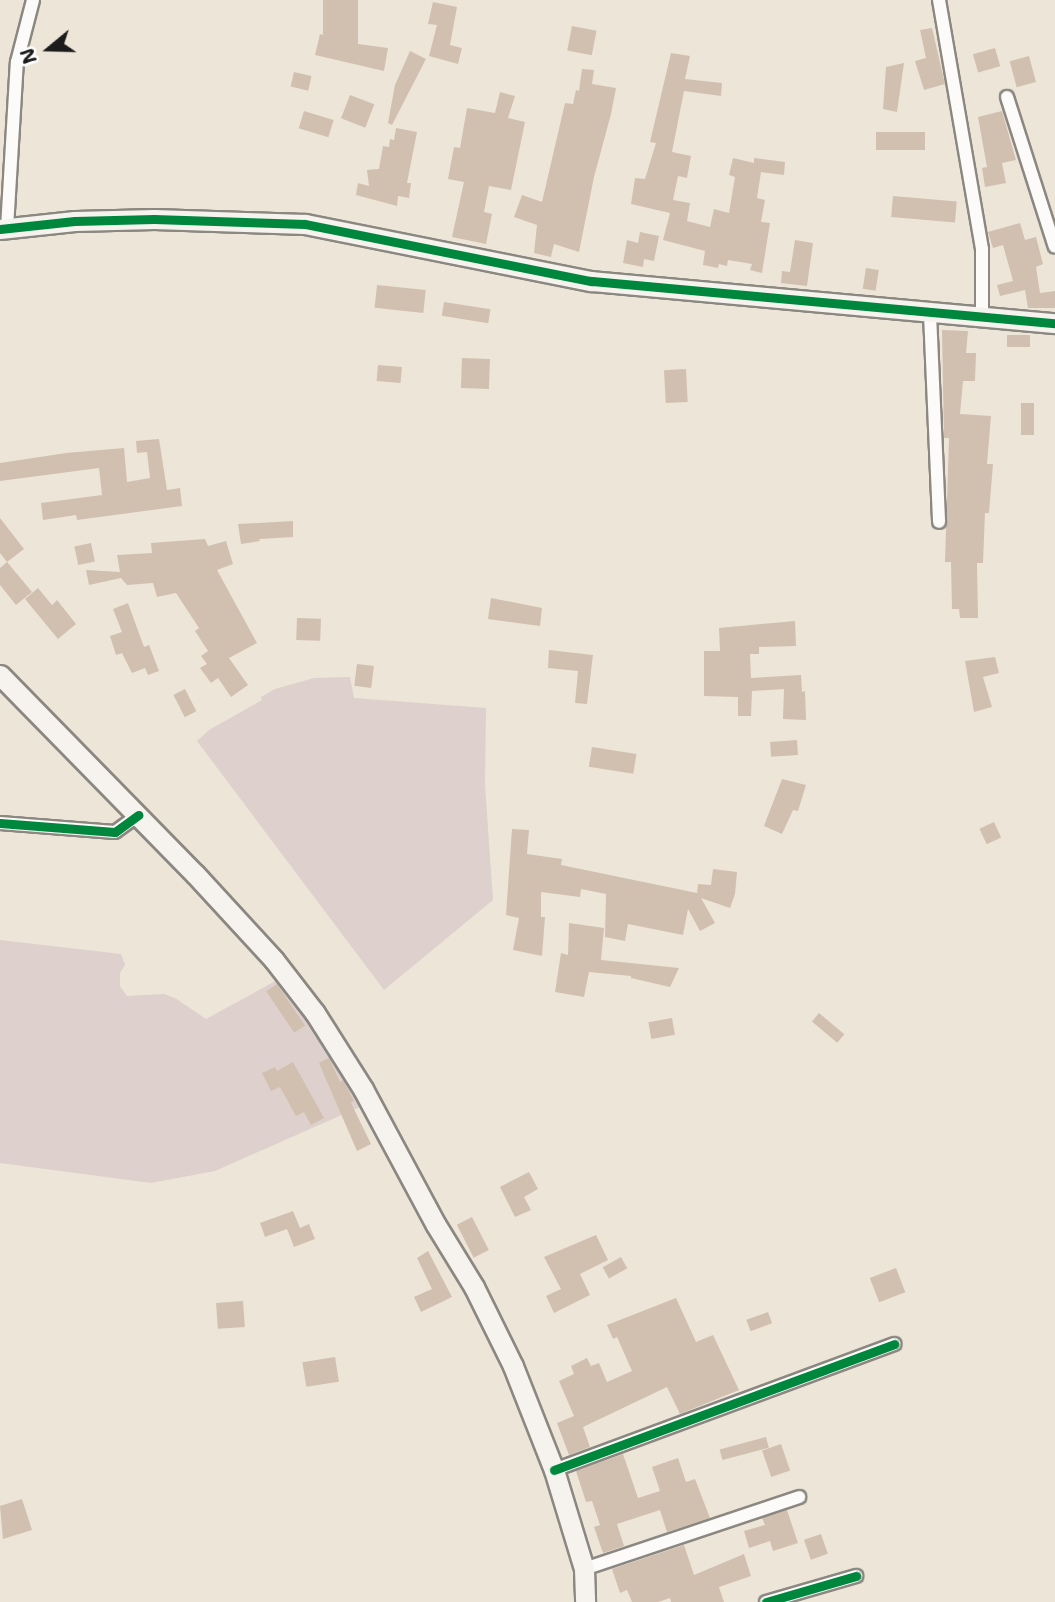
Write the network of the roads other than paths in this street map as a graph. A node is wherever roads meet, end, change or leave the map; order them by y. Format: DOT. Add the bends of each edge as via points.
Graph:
graph roads {
  1 [pos="33,0"];
  2 [pos="939,0"];
  3 [pos="1007,97"];
  4 [pos="3,228"];
  5 [pos="1055,247"];
  6 [pos="930,314"];
  7 [pos="982,318"];
  8 [pos="1055,323"];
  9 [pos="939,522"];
  10 [pos="0,674"];
  11 [pos="138,815"];
  12 [pos="0,823"];
  13 [pos="894,1344"];
  14 [pos="554,1470"];
  15 [pos="799,1497"];
  16 [pos="584,1569"];
  17 [pos="856,1576"];
  18 [pos="585,1602"];
  19 [pos="766,1602"];
  1 -- 4 [label="street" via="17,62"];
  2 -- 7 [label="street" via="982,249"];
  3 -- 5 [label="street"];
  4 -- 6 [label="main road" via="154,219 305,223 591,281"];
  6 -- 7 [label="main road"];
  6 -- 9 [label="street"];
  7 -- 8 [label="main road"];
  10 -- 11 [label="main road"];
  11 -- 12 [label="street" via="115,832"];
  11 -- 14 [label="main road" via="265,951 315,1013 474,1287 513,1366"];
  13 -- 14 [label="street"];
  14 -- 16 [label="main road"];
  15 -- 16 [label="street"];
  16 -- 18 [label="main road"];
  17 -- 19 [label="street"];
}
